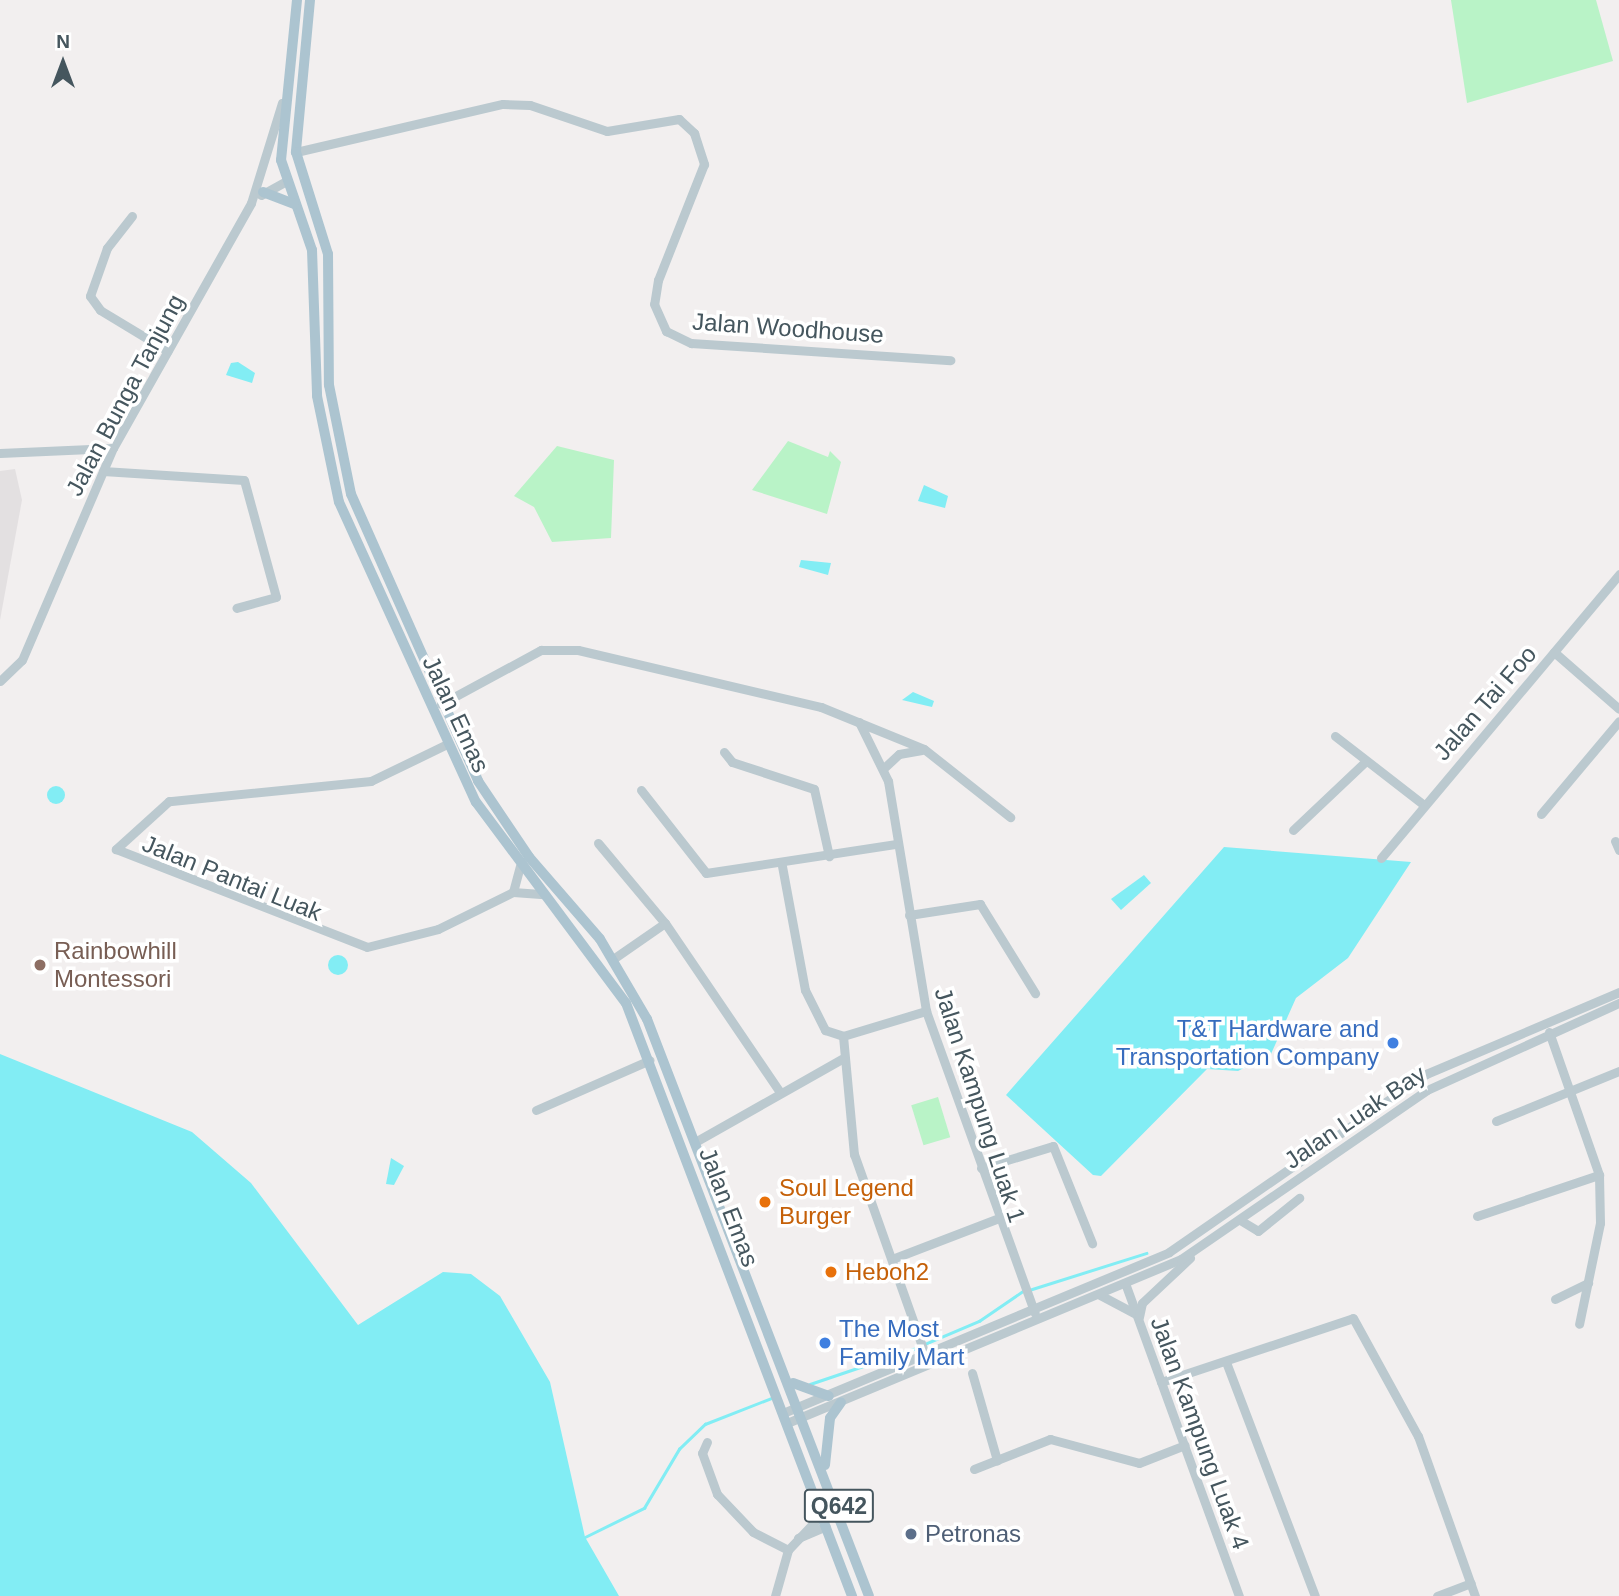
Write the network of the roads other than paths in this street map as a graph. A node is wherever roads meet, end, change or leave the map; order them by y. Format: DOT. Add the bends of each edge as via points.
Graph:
graph roads {
  1 [pos="298,0"];
  2 [pos="310,0"];
  3 [pos="282,103"];
  4 [pos="296,152"];
  5 [pos="286,181"];
  6 [pos="263,192"];
  7 [pos="251,203"];
  8 [pos="296,206"];
  9 [pos="132,216"];
  10 [pos="168,351"];
  11 [pos="950,360"];
  12 [pos="113,448"];
  13 [pos="0,453"];
  14 [pos="103,471"];
  15 [pos="1619,574"];
  16 [pos="1611,584"];
  17 [pos="1619,591"];
  18 [pos="236,608"];
  19 [pos="1554,652"];
  20 [pos="0,681"];
  21 [pos="441,704"];
  22 [pos="1619,709"];
  23 [pos="1619,721"];
  24 [pos="859,722"];
  25 [pos="1335,736"];
  26 [pos="445,745"];
  27 [pos="924,749"];
  28 [pos="724,752"];
  29 [pos="1366,761"];
  30 [pos="885,767"];
  31 [pos="641,790"];
  32 [pos="1424,804"];
  33 [pos="1541,814"];
  34 [pos="1010,817"];
  35 [pos="1293,830"];
  36 [pos="598,844"];
  37 [pos="895,844"];
  38 [pos="830,856"];
  39 [pos="1381,858"];
  40 [pos="520,866"];
  41 [pos="782,866"];
  42 [pos="513,892"];
  43 [pos="544,894"];
  44 [pos="909,915"];
  45 [pos="665,923"];
  46 [pos="613,959"];
  47 [pos="1619,992"];
  48 [pos="1035,993"];
  49 [pos="1619,1003"];
  50 [pos="926,1011"];
  51 [pos="1549,1032"];
  52 [pos="843,1036"];
  53 [pos="842,1059"];
  54 [pos="650,1060"];
  55 [pos="1619,1071"];
  56 [pos="1571,1090"];
  57 [pos="780,1092"];
  58 [pos="536,1110"];
  59 [pos="1496,1121"];
  60 [pos="695,1142"];
  61 [pos="981,1168"];
  62 [pos="1599,1175"];
  63 [pos="1299,1198"];
  64 [pos="1476,1216"];
  65 [pos="996,1219"];
  66 [pos="1240,1220"];
  67 [pos="1092,1243"];
  68 [pos="1202,1248"];
  69 [pos="892,1259"];
  70 [pos="1131,1270"];
  71 [pos="1112,1277"];
  72 [pos="1125,1283"];
  73 [pos="1588,1283"];
  74 [pos="1100,1295"];
  75 [pos="1555,1298"];
  76 [pos="1032,1308"];
  77 [pos="1137,1317"];
  78 [pos="1039,1319"];
  79 [pos="1579,1324"];
  80 [pos="925,1355"];
  81 [pos="1226,1362"];
  82 [pos="972,1373"];
  83 [pos="1161,1382"];
  84 [pos="794,1387"];
  85 [pos="829,1396"];
  86 [pos="841,1402"];
  87 [pos="802,1413"];
  88 [pos="785,1418"];
  89 [pos="707,1442"];
  90 [pos="1185,1445"];
  91 [pos="998,1460"];
  92 [pos="825,1468"];
  93 [pos="974,1469"];
  94 [pos="822,1514"];
  95 [pos="826,1526"];
  96 [pos="798,1538"];
  97 [pos="788,1550"];
  98 [pos="1473,1590"];
  99 [pos="775,1596"];
  100 [pos="852,1596"];
  101 [pos="869,1596"];
  102 [pos="1239,1596"];
  103 [pos="1315,1596"];
  104 [pos="1437,1596"];
  1 -- 3 [label="main road, Jalan Emas"];
  2 -- 4 [label="main road, Jalan Emas"];
  3 -- 5 [label="main road, Jalan Emas"];
  3 -- 7 [label="street"];
  4 -- 5 [label="main road" via="295,171"];
  4 -- 11 [label="street, Jalan Woodhouse" via="503,104 530,105 607,131 678,119 694,133 704,164 658,280 654,304 666,331 691,343"];
  4 -- 21 [label="main road, Jalan Emas" via="328,254 329,385 343,467"];
  5 -- 6 [label="street"];
  5 -- 8 [label="main road, Jalan Emas"];
  6 -- 7 [label="street"];
  6 -- 8 [label="main road"];
  7 -- 10 [label="street, Jalan Bunga Tanjung"];
  8 -- 26 [label="main road, Jalan Emas" via="315,267 317,396 327,463 358,548"];
  9 -- 10 [label="street" via="107,248 90,296 100,310"];
  10 -- 12 [label="street, Jalan Bunga Tanjung"];
  12 -- 13 [label="street"];
  12 -- 14 [label="street, Jalan Bunga Tanjung"];
  14 -- 18 [label="street" via="244,480 277,601"];
  14 -- 20 [label="street, Jalan Bunga Tanjung" via="31,643"];
  15 -- 16 [label="street, Jalan Tai Foo"];
  16 -- 17 [label="street"];
  16 -- 19 [label="street, Jalan Tai Foo"];
  19 -- 22 [label="street"];
  19 -- 32 [label="street, Jalan Tai Foo"];
  21 -- 24 [label="street" via="541,650 564,648 782,696"];
  21 -- 46 [label="main road, Jalan Emas" via="507,828"];
  23 -- 33 [label="street"];
  24 -- 27 [label="street"];
  24 -- 30 [label="street, Jalan Kampung Luak 1"];
  25 -- 29 [label="street"];
  26 -- 40 [label="main road, Jalan Emas"];
  26 -- 42 [label="street, Jalan Pantai Luak" via="371,781 169,801 116,849 367,947 438,929"];
  27 -- 30 [label="street" via="899,754"];
  27 -- 34 [label="street"];
  28 -- 38 [label="street" via="732,762 814,789"];
  29 -- 32 [label="street"];
  29 -- 35 [label="street"];
  30 -- 37 [label="street, Jalan Kampung Luak 1"];
  31 -- 41 [label="street" via="706,873"];
  32 -- 39 [label="street, Jalan Tai Foo"];
  36 -- 45 [label="street"];
  37 -- 38 [label="street"];
  37 -- 44 [label="street, Jalan Kampung Luak 1"];
  38 -- 41 [label="street"];
  40 -- 42 [label="street"];
  40 -- 43 [label="main road, Jalan Emas"];
  41 -- 52 [label="street" via="808,999 825,1030"];
  42 -- 43 [label="street, Jalan Pantai Luak"];
  43 -- 54 [label="main road, Jalan Emas" via="603,966"];
  44 -- 48 [label="street" via="979,904"];
  44 -- 50 [label="street, Jalan Kampung Luak 1"];
  45 -- 46 [label="street"];
  45 -- 57 [label="street"];
  46 -- 60 [label="main road, Jalan Emas" via="647,1019"];
  47 -- 70 [label="street, Jalan Luak Bay" via="1426,1074 1209,1228"];
  49 -- 51 [label="street, Jalan Luak Bay"];
  50 -- 52 [label="street"];
  50 -- 61 [label="street, Jalan Kampung Luak 1"];
  51 -- 56 [label="street"];
  51 -- 66 [label="street, Jalan Luak Bay" via="1427,1090"];
  52 -- 53 [label="street"];
  53 -- 57 [label="street"];
  53 -- 69 [label="street" via="854,1154"];
  54 -- 58 [label="street"];
  54 -- 88 [label="main road, Jalan Emas"];
  55 -- 56 [label="street"];
  56 -- 59 [label="street"];
  56 -- 62 [label="street"];
  57 -- 60 [label="street"];
  60 -- 84 [label="main road, Jalan Emas"];
  61 -- 65 [label="street, Jalan Kampung Luak 1"];
  61 -- 67 [label="street" via="1053,1146"];
  62 -- 64 [label="street"];
  62 -- 73 [label="street" via="1600,1223"];
  63 -- 66 [label="street" via="1258,1231"];
  65 -- 69 [label="street"];
  65 -- 76 [label="street, Jalan Kampung Luak 1"];
  66 -- 68 [label="street, Jalan Luak Bay"];
  68 -- 72 [label="street, Jalan Luak Bay"];
  68 -- 77 [label="street" via="1142,1303"];
  69 -- 80 [label="street"];
  70 -- 71 [label="street, Jalan Luak Bay"];
  70 -- 72 [label="street"];
  71 -- 72 [label="street"];
  71 -- 76 [label="street"];
  72 -- 74 [label="street, Jalan Luak Bay"];
  72 -- 77 [label="street, Jalan Kampung Luak 4"];
  73 -- 75 [label="street"];
  73 -- 79 [label="street"];
  74 -- 77 [label="street"];
  74 -- 78 [label="street"];
  76 -- 78 [label="street, Jalan Kampung Luak 1"];
  76 -- 80 [label="street"];
  77 -- 83 [label="street, Jalan Kampung Luak 4"];
  78 -- 86 [label="street"];
  80 -- 85 [label="street"];
  81 -- 83 [label="street"];
  81 -- 98 [label="street" via="1353,1318 1418,1436"];
  81 -- 103 [label="street"];
  82 -- 91 [label="street"];
  83 -- 90 [label="street, Jalan Kampung Luak 4"];
  84 -- 85 [label="main road"];
  84 -- 87 [label="main road, Jalan Emas"];
  85 -- 87 [label="street"];
  86 -- 87 [label="street"];
  86 -- 92 [label="main road" via="830,1418"];
  87 -- 88 [label="street"];
  87 -- 92 [label="main road, Q642"];
  88 -- 94 [label="main road, Q642"];
  89 -- 97 [label="street" via="702,1453 717,1493 753,1532"];
  90 -- 91 [label="street" via="1139,1463 1050,1439"];
  90 -- 102 [label="street, Jalan Kampung Luak 4"];
  91 -- 93 [label="street"];
  92 -- 101 [label="main road, Q642"];
  94 -- 95 [label="main road, Q642"];
  94 -- 96 [label="street"];
  95 -- 96 [label="street"];
  95 -- 100 [label="main road, Q642"];
  96 -- 97 [label="street"];
  97 -- 99 [label="street"];
  98 -- 104 [label="street"];
}
